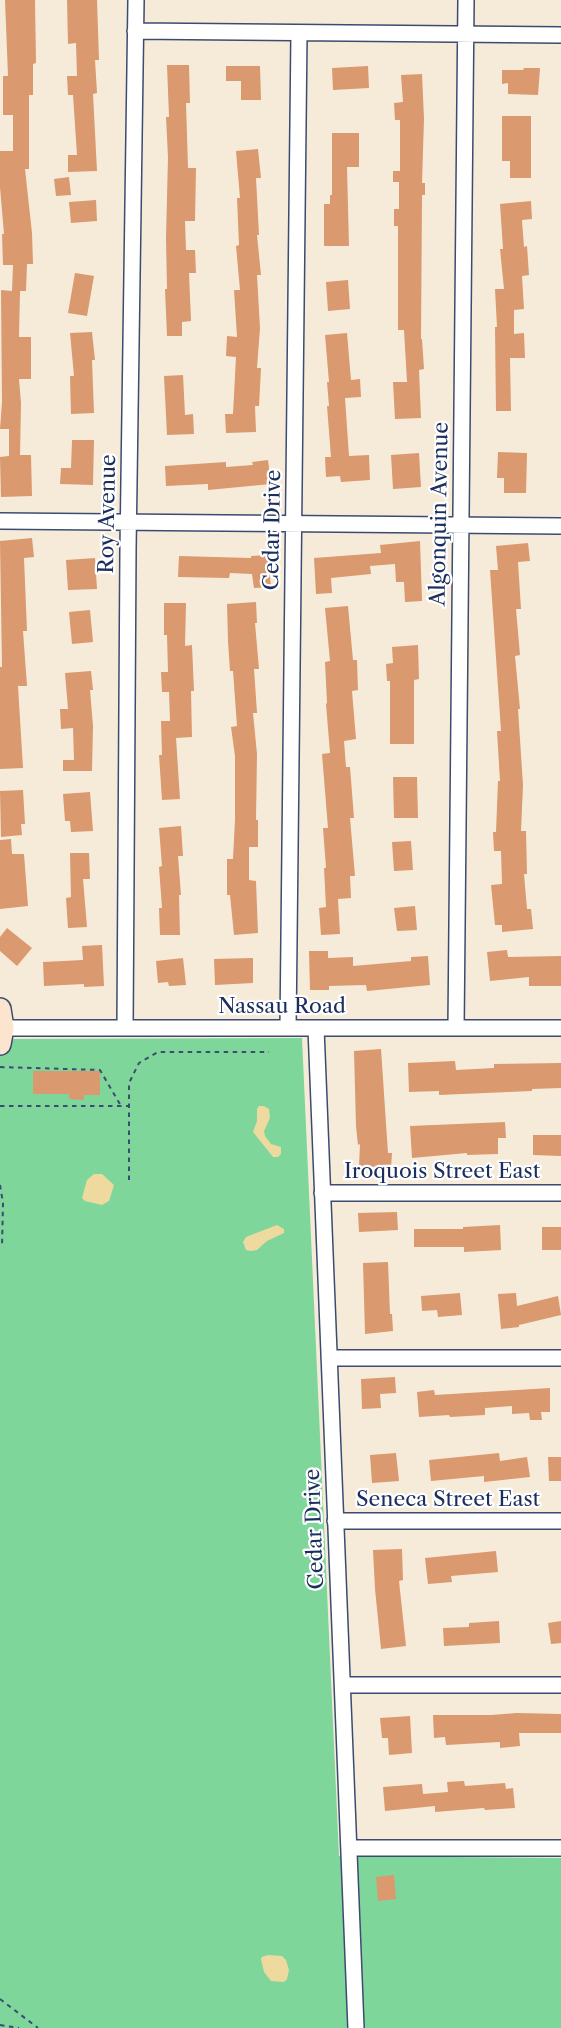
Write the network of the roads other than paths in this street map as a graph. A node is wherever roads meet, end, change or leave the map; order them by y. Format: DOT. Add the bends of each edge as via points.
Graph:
graph roads {
  1 [pos="136,0"];
  2 [pos="466,0"];
  3 [pos="135,31"];
  4 [pos="299,33"];
  5 [pos="465,34"];
  6 [pos="561,35"];
  7 [pos="0,521"];
  8 [pos="130,522"];
  9 [pos="293,523"];
  10 [pos="461,525"];
  11 [pos="561,526"];
  12 [pos="1,1027"];
  13 [pos="125,1028"];
  14 [pos="288,1028"];
  15 [pos="316,1028"];
  16 [pos="456,1028"];
  17 [pos="561,1028"];
  18 [pos="322,1193"];
  19 [pos="561,1193"];
  20 [pos="329,1358"];
  21 [pos="561,1358"];
  22 [pos="335,1521"];
  23 [pos="561,1521"];
  24 [pos="343,1685"];
  25 [pos="561,1685"];
  26 [pos="350,1848"];
  27 [pos="561,1848"];
  28 [pos="356,2028"];
  1 -- 3 [label="street, Roy Avenue"];
  2 -- 5 [label="street, Algonquin Avenue"];
  3 -- 4 [label="street"];
  3 -- 8 [label="street, Roy Avenue"];
  4 -- 5 [label="street"];
  4 -- 9 [label="street, Cedar Drive"];
  5 -- 6 [label="street"];
  5 -- 10 [label="street, Algonquin Avenue"];
  7 -- 8 [label="street"];
  8 -- 9 [label="street"];
  8 -- 13 [label="street, Roy Avenue"];
  9 -- 10 [label="street"];
  9 -- 14 [label="street, Cedar Drive"];
  10 -- 11 [label="street"];
  10 -- 16 [label="street, Algonquin Avenue"];
  12 -- 13 [label="street, Nassau Road"];
  13 -- 14 [label="street, Nassau Road"];
  14 -- 15 [label="street, Nassau Road"];
  15 -- 16 [label="street, Nassau Road"];
  15 -- 18 [label="street, Cedar Drive"];
  16 -- 17 [label="street, Nassau Road"];
  18 -- 19 [label="street, Iroquois Street East"];
  18 -- 20 [label="street, Cedar Drive"];
  20 -- 21 [label="street"];
  20 -- 22 [label="street, Cedar Drive"];
  22 -- 23 [label="street, Seneca Street East"];
  22 -- 24 [label="street, Cedar Drive"];
  24 -- 25 [label="street"];
  24 -- 26 [label="street, Cedar Drive"];
  26 -- 27 [label="street"];
  26 -- 28 [label="street, Cedar Drive"];
}
